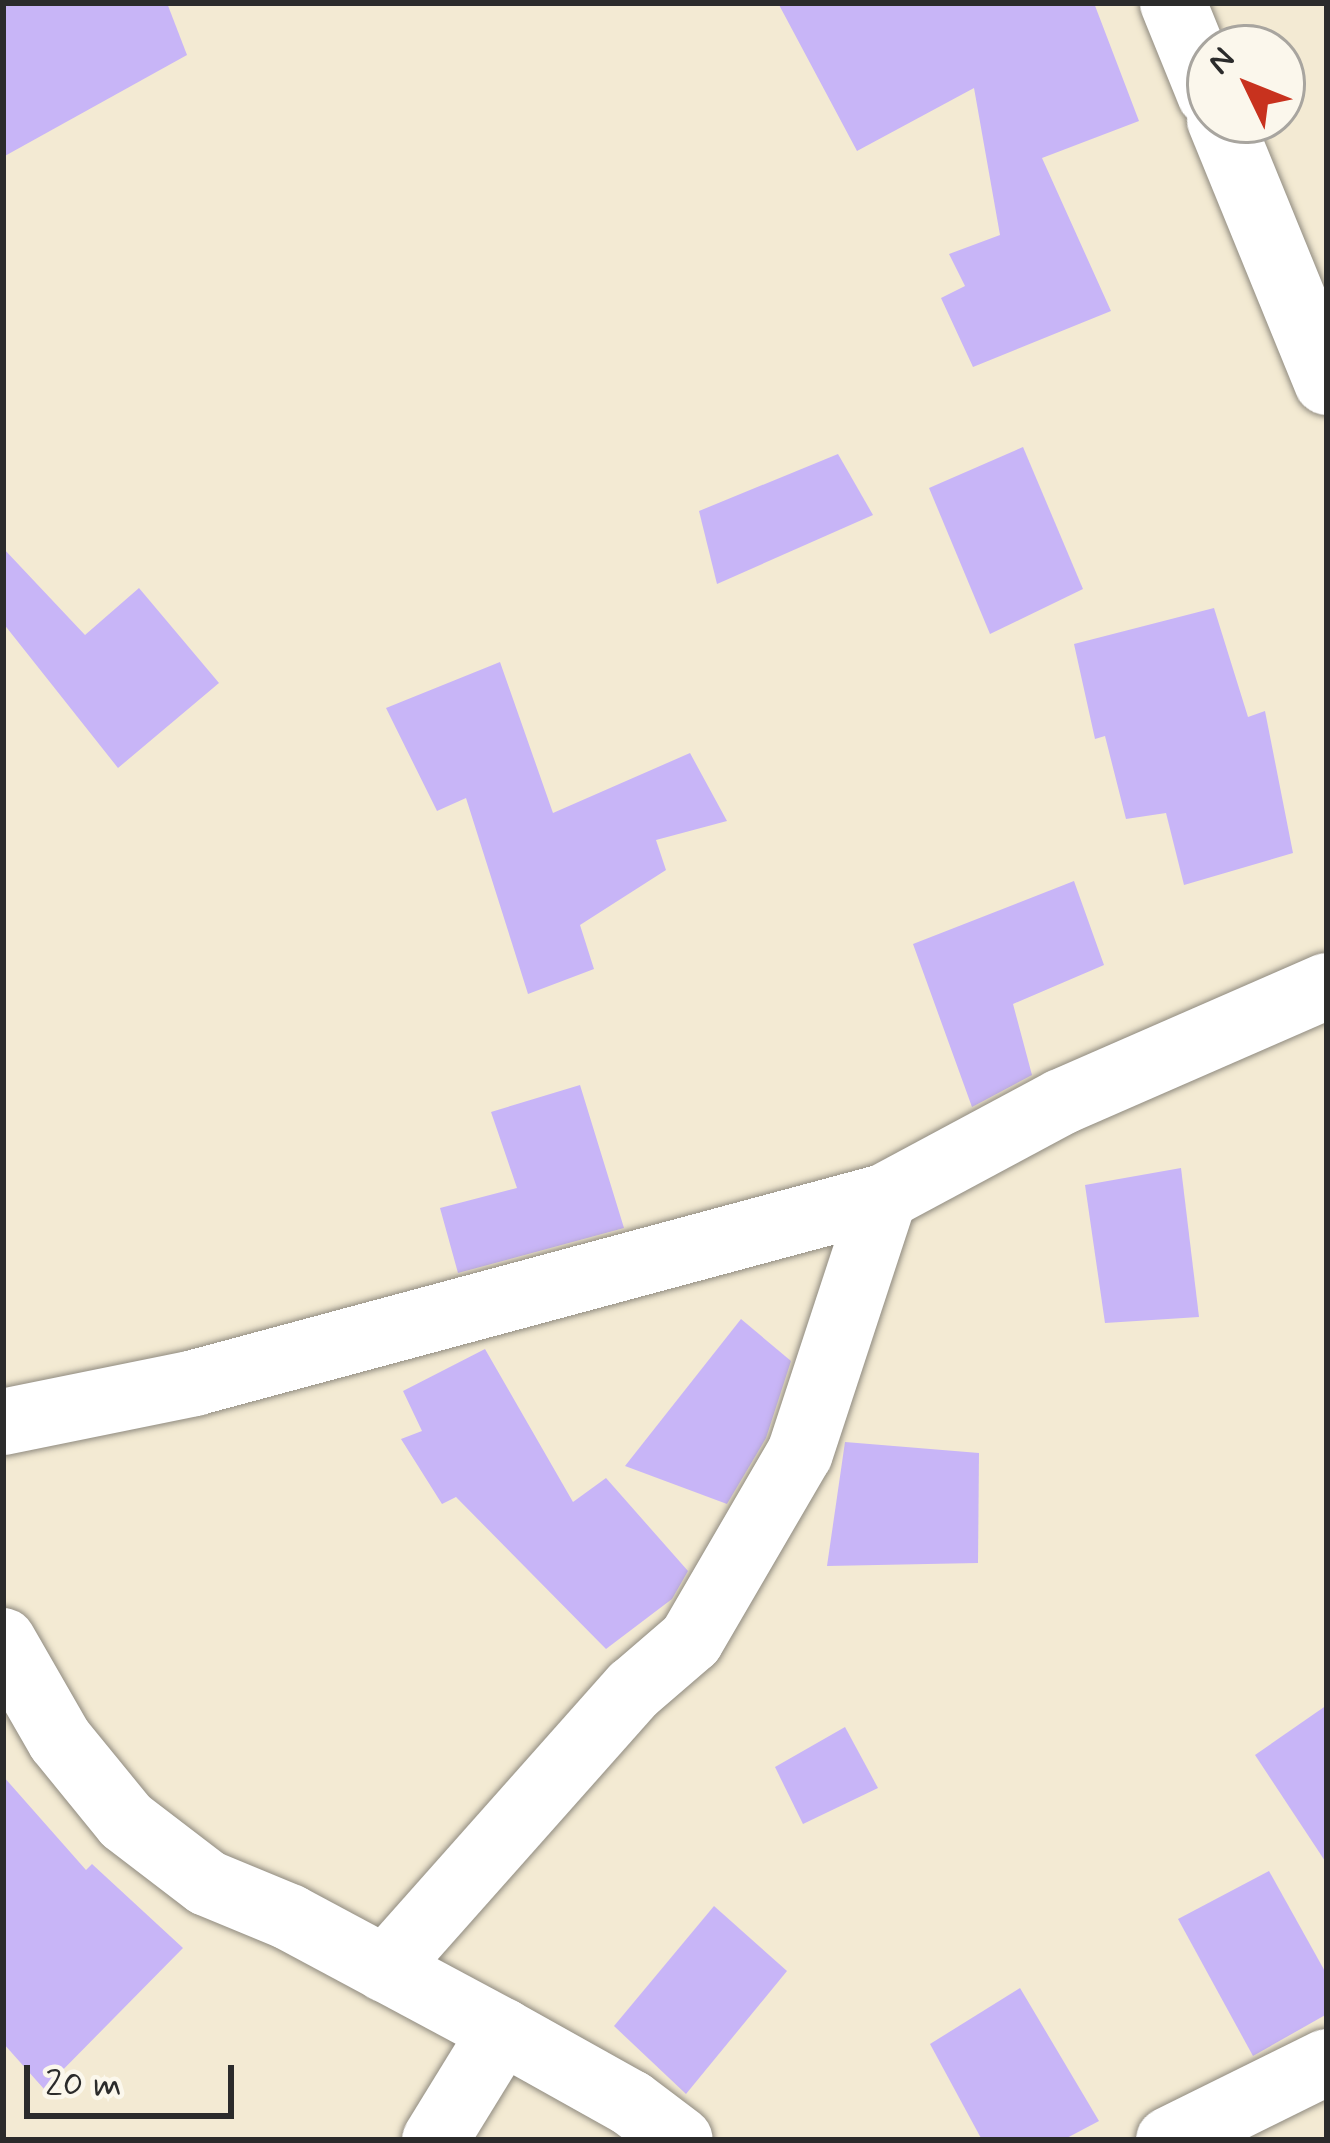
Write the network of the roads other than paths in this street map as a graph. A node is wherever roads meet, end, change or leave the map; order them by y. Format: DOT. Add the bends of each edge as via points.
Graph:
graph roads {
  1 [pos="1173,3"];
  2 [pos="1186,35"];
  3 [pos="1230,144"];
  4 [pos="1327,382"];
  5 [pos="1327,986"];
  6 [pos="884,1197"];
  7 [pos="3,1422"];
  8 [pos="3,1641"];
  9 [pos="386,1969"];
  10 [pos="502,2031"];
  11 [pos="1327,2062"];
  12 [pos="435,2140"];
  13 [pos="680,2140"];
  14 [pos="1169,2140"];
  1 -- 2 [label="street"];
  3 -- 4 [label="street"];
  5 -- 6 [label="street" via="1061,1102"];
  6 -- 7 [label="street" via="194,1383"];
  6 -- 9 [label="street" via="800,1453 691,1640 634,1689"];
  8 -- 9 [label="street" via="60,1740 126,1821 207,1883"];
  9 -- 10 [label="street"];
  10 -- 12 [label="street"];
  10 -- 13 [label="street"];
  11 -- 14 [label="street"];
}
